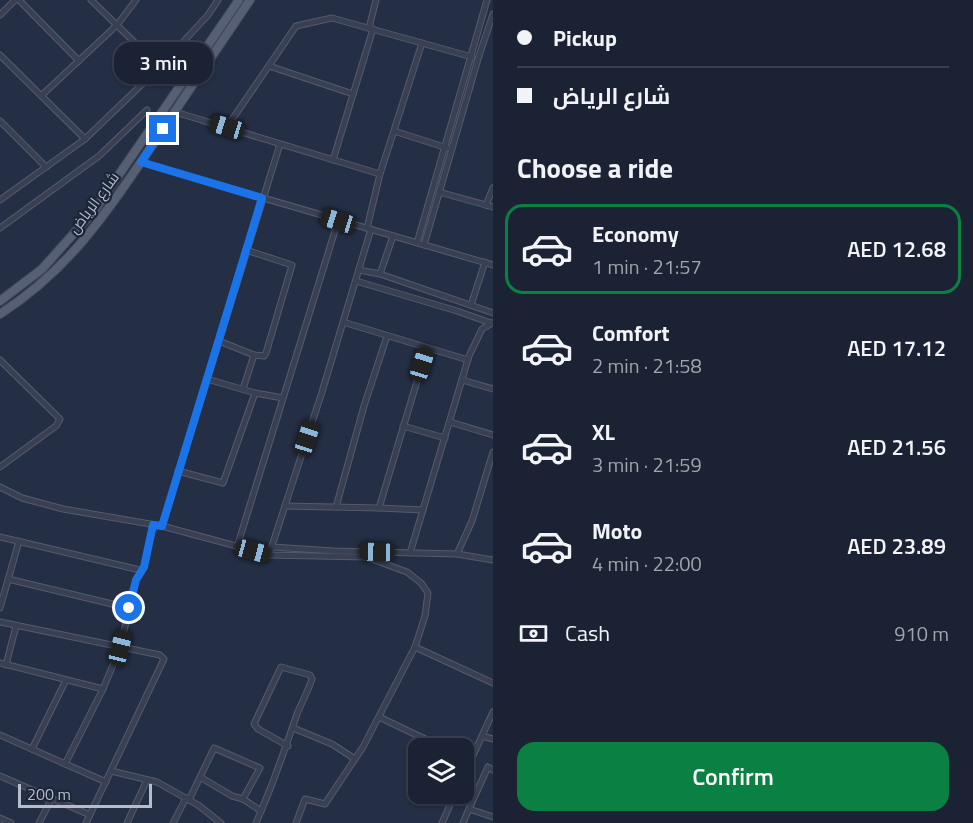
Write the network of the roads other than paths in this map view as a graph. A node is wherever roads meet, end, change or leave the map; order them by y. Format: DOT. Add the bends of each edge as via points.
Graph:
graph roads {
  1 [pos="17,0"];
  2 [pos="91,0"];
  3 [pos="136,0"];
  4 [pos="218,0"];
  5 [pos="239,0"];
  6 [pos="250,0"];
  7 [pos="376,0"];
  8 [pos="487,0"];
  9 [pos="493,14"];
  10 [pos="0,15"];
  11 [pos="117,25"];
  12 [pos="371,29"];
  13 [pos="422,43"];
  14 [pos="0,55"];
  15 [pos="472,57"];
  16 [pos="78,61"];
  17 [pos="269,66"];
  18 [pos="160,67"];
  19 [pos="353,94"];
  20 [pos="42,95"];
  21 [pos="147,110"];
  22 [pos="175,112"];
  23 [pos="1,124"];
  24 [pos="227,127"];
  25 [pos="394,131"];
  26 [pos="85,139"];
  27 [pos="280,144"];
  28 [pos="448,149"];
  29 [pos="333,160"];
  30 [pos="141,162"];
  31 [pos="46,167"];
  32 [pos="380,174"];
  33 [pos="493,188"];
  34 [pos="439,192"];
  35 [pos="262,198"];
  36 [pos="0,200"];
  37 [pos="486,205"];
  38 [pos="493,207"];
  39 [pos="338,221"];
  40 [pos="0,228"];
  41 [pos="369,229"];
  42 [pos="393,236"];
  43 [pos="417,243"];
  44 [pos="424,245"];
  45 [pos="246,250"];
  46 [pos="485,262"];
  47 [pos="493,265"];
  48 [pos="359,270"];
  49 [pos="380,274"];
  50 [pos="356,281"];
  51 [pos="0,301"];
  52 [pos="471,305"];
  53 [pos="493,313"];
  54 [pos="0,314"];
  55 [pos="344,322"];
  56 [pos="492,323"];
  57 [pos="387,336"];
  58 [pos="219,341"];
  59 [pos="427,348"];
  60 [pos="254,355"];
  61 [pos="0,360"];
  62 [pos="468,360"];
  63 [pos="207,379"];
  64 [pos="462,380"];
  65 [pos="243,389"];
  66 [pos="493,389"];
  67 [pos="255,393"];
  68 [pos="283,398"];
  69 [pos="450,422"];
  70 [pos="404,426"];
  71 [pos="493,435"];
  72 [pos="445,438"];
  73 [pos="493,452"];
  74 [pos="0,467"];
  75 [pos="178,471"];
  76 [pos="0,487"];
  77 [pos="285,506"];
  78 [pos="336,507"];
  79 [pos="379,508"];
  80 [pos="423,510"];
  81 [pos="153,525"];
  82 [pos="162,526"];
  83 [pos="0,537"];
  84 [pos="19,541"];
  85 [pos="237,547"];
  86 [pos="272,547"];
  87 [pos="410,553"];
  88 [pos="457,554"];
  89 [pos="269,555"];
  90 [pos="493,560"];
  91 [pos="140,570"];
  92 [pos="8,579"];
  93 [pos="0,608"];
  94 [pos="129,608"];
  95 [pos="0,622"];
  96 [pos="16,626"];
  97 [pos="415,647"];
  98 [pos="120,648"];
  99 [pos="3,664"];
  100 [pos="66,680"];
  101 [pos="493,683"];
  102 [pos="103,689"];
  103 [pos="493,713"];
  104 [pos="379,717"];
  105 [pos="293,728"];
  106 [pos="0,735"];
  107 [pos="482,736"];
  108 [pos="423,738"];
  109 [pos="493,739"];
  110 [pos="288,746"];
  111 [pos="474,748"];
  112 [pos="32,749"];
  113 [pos="355,759"];
  114 [pos="65,764"];
  115 [pos="493,770"];
  116 [pos="111,771"];
  117 [pos="0,776"];
  118 [pos="200,777"];
  119 [pos="147,780"];
  120 [pos="106,782"];
  121 [pos="52,798"];
  122 [pos="188,799"];
  123 [pos="243,799"];
  124 [pos="451,804"];
  125 [pos="469,809"];
  126 [pos="261,811"];
  127 [pos="90,815"];
  128 [pos="493,817"];
  129 [pos="0,818"];
  130 [pos="213,820"];
  131 [pos="11,823"];
  132 [pos="39,823"];
  133 [pos="86,823"];
  134 [pos="128,823"];
  135 [pos="173,823"];
  136 [pos="221,823"];
  137 [pos="256,823"];
  138 [pos="296,823"];
  139 [pos="442,823"];
  140 [pos="463,823"];
  1 -- 10 [label="street"];
  1 -- 16 [label="street"];
  2 -- 11 [label="street"];
  3 -- 11 [label="street"];
  4 -- 18 [label="street"];
  5 -- 51 [label="main road, شارع الرياض" via="94,211 42,269"];
  6 -- 22 [label="main road, شارع الرياض"];
  7 -- 12 [label="street"];
  8 -- 15 [label="street"];
  9 -- 28 [label="street"];
  11 -- 16 [label="street"];
  11 -- 18 [label="street"];
  12 -- 13 [label="street"];
  12 -- 17 [label="street" via="332,18 296,26"];
  12 -- 19 [label="street"];
  13 -- 15 [label="street"];
  13 -- 25 [label="street"];
  14 -- 20 [label="street"];
  15 -- 28 [label="street"];
  16 -- 20 [label="street"];
  17 -- 19 [label="street"];
  17 -- 24 [label="street"];
  18 -- 26 [label="street"];
  19 -- 29 [label="street"];
  20 -- 26 [label="street"];
  21 -- 40 [label="street" via="99,156"];
  22 -- 24 [label="street"];
  22 -- 30 [label="main road, شارع الرياض"];
  23 -- 31 [label="street"];
  24 -- 27 [label="street"];
  25 -- 28 [label="street"];
  25 -- 32 [label="street"];
  26 -- 31 [label="street"];
  27 -- 29 [label="street"];
  27 -- 35 [label="street"];
  28 -- 34 [label="street"];
  28 -- 43 [label="street"];
  29 -- 32 [label="street"];
  30 -- 35 [label="street"];
  30 -- 54 [label="main road, شارع الرياض" via="93,231 49,277"];
  31 -- 36 [label="street"];
  32 -- 41 [label="street"];
  33 -- 37 [label="street"];
  34 -- 37 [label="street"];
  34 -- 44 [label="street"];
  35 -- 39 [label="street"];
  35 -- 45 [label="street"];
  37 -- 38 [label="street"];
  39 -- 41 [label="street"];
  39 -- 68 [label="street"];
  41 -- 42 [label="street"];
  41 -- 48 [label="street"];
  42 -- 43 [label="street"];
  42 -- 49 [label="street"];
  43 -- 44 [label="street"];
  44 -- 46 [label="street"];
  45 -- 58 [label="street"];
  45 -- 60 [label="street" via="292,265 266,353"];
  46 -- 47 [label="street"];
  46 -- 52 [label="street"];
  48 -- 49 [label="street"];
  48 -- 50 [label="street"];
  49 -- 52 [label="street"];
  50 -- 55 [label="street"];
  50 -- 56 [label="street"];
  52 -- 53 [label="street"];
  55 -- 57 [label="street"];
  55 -- 77 [label="street"];
  56 -- 62 [label="street" via="482,330"];
  57 -- 59 [label="street"];
  57 -- 78 [label="street"];
  58 -- 60 [label="street"];
  58 -- 63 [label="street"];
  59 -- 62 [label="street"];
  59 -- 70 [label="street"];
  60 -- 65 [label="street"];
  61 -- 74 [label="street" via="60,419"];
  62 -- 64 [label="street"];
  63 -- 65 [label="street"];
  63 -- 75 [label="street"];
  64 -- 66 [label="street"];
  64 -- 69 [label="street"];
  65 -- 67 [label="street"];
  67 -- 68 [label="street"];
  67 -- 75 [label="street" via="223,483"];
  68 -- 85 [label="street"];
  69 -- 71 [label="street"];
  69 -- 72 [label="street"];
  70 -- 72 [label="street"];
  70 -- 79 [label="street"];
  72 -- 80 [label="street"];
  73 -- 88 [label="street" via="472,521"];
  75 -- 82 [label="street"];
  76 -- 81 [label="street" via="22,498 63,509"];
  77 -- 78 [label="street"];
  77 -- 86 [label="street"];
  78 -- 79 [label="street"];
  79 -- 80 [label="street"];
  80 -- 87 [label="street"];
  81 -- 82 [label="street"];
  81 -- 91 [label="street" via="144,567"];
  82 -- 85 [label="street"];
  83 -- 84 [label="street"];
  84 -- 91 [label="street"];
  84 -- 92 [label="street"];
  85 -- 89 [label="street"];
  86 -- 87 [label="street"];
  86 -- 89 [label="street"];
  87 -- 88 [label="street"];
  88 -- 90 [label="street"];
  89 -- 97 [label="street" via="366,557 407,572 428,593"];
  91 -- 94 [label="street"];
  92 -- 93 [label="street"];
  92 -- 94 [label="street"];
  94 -- 98 [label="street"];
  95 -- 96 [label="street"];
  96 -- 98 [label="street"];
  96 -- 99 [label="street"];
  97 -- 101 [label="street"];
  97 -- 104 [label="street"];
  98 -- 102 [label="street"];
  98 -- 116 [label="street" via="164,659"];
  99 -- 100 [label="street"];
  100 -- 102 [label="street"];
  100 -- 112 [label="street"];
  102 -- 114 [label="street"];
  103 -- 107 [label="street"];
  104 -- 108 [label="street"];
  104 -- 113 [label="street"];
  105 -- 110 [label="street"];
  105 -- 110 [label="street" via="312,679 281,666 254,724"];
  105 -- 113 [label="street" via="332,744"];
  106 -- 112 [label="street"];
  107 -- 109 [label="street"];
  107 -- 111 [label="street"];
  110 -- 126 [label="street"];
  112 -- 114 [label="street"];
  113 -- 138 [label="street" via="325,804 305,799"];
  114 -- 120 [label="street"];
  115 -- 125 [label="street" via="488,767"];
  116 -- 119 [label="street"];
  116 -- 120 [label="street"];
  117 -- 121 [label="street"];
  118 -- 122 [label="street"];
  118 -- 123 [label="street"];
  118 -- 123 [label="street" via="213,748 260,768"];
  119 -- 122 [label="street"];
  119 -- 134 [label="street"];
  120 -- 127 [label="street"];
  121 -- 127 [label="street"];
  121 -- 132 [label="street"];
  122 -- 130 [label="street"];
  122 -- 135 [label="street"];
  123 -- 126 [label="street"];
  124 -- 139 [label="street"];
  125 -- 128 [label="street"];
  125 -- 140 [label="street"];
  126 -- 137 [label="street"];
  127 -- 133 [label="street"];
  129 -- 131 [label="street"];
  130 -- 136 [label="street"];
}
